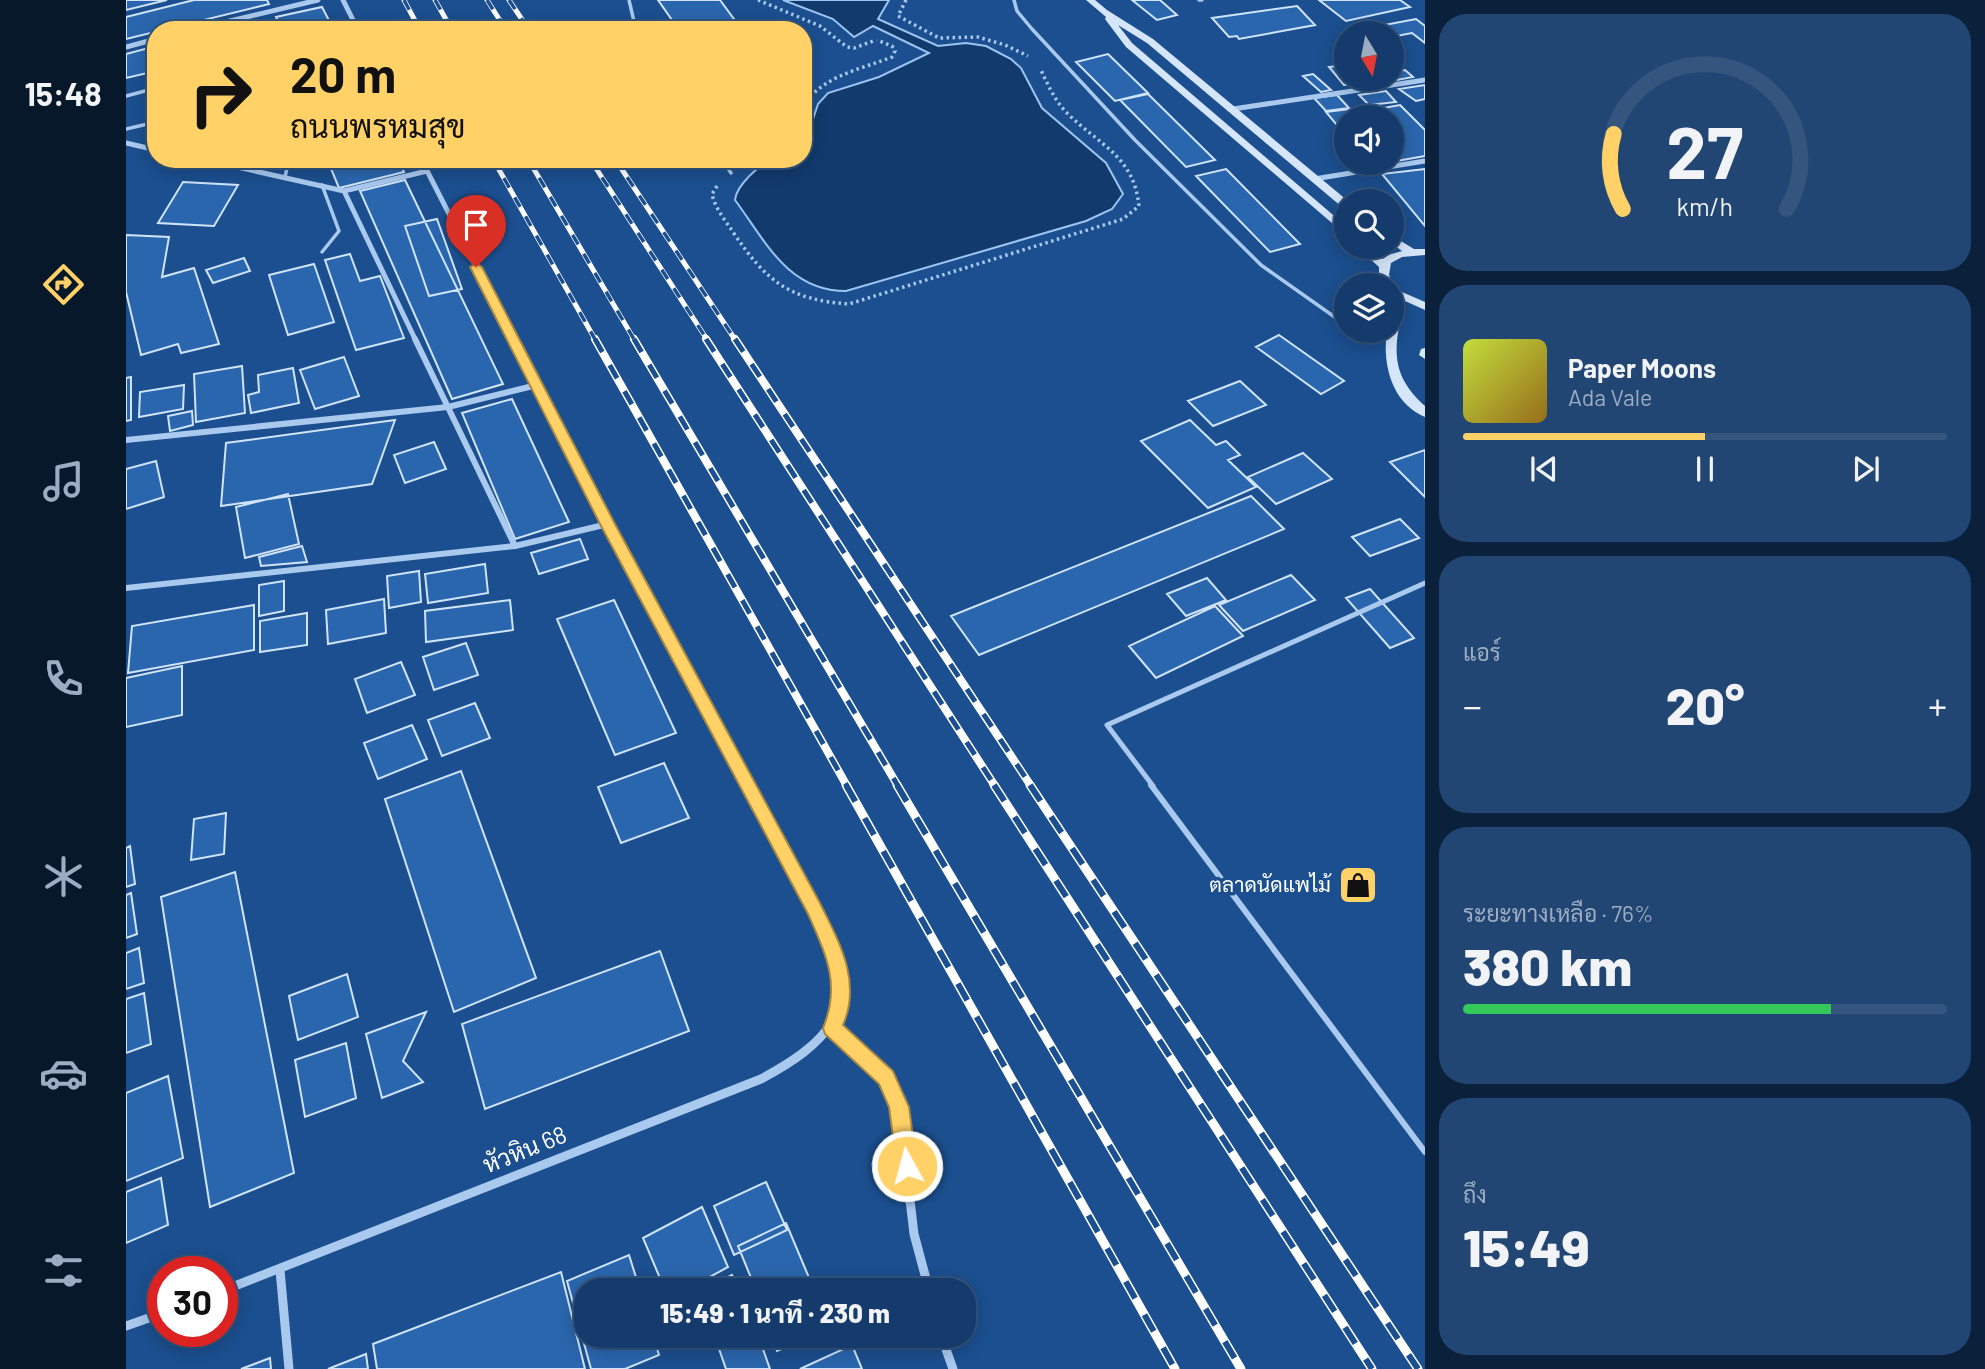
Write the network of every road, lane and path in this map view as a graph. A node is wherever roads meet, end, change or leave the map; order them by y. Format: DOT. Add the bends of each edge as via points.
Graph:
graph roads {
  1 [pos="318,0"];
  2 [pos="343,0"];
  3 [pos="629,0"];
  4 [pos="758,0"];
  5 [pos="906,0"];
  6 [pos="1014,0"];
  7 [pos="1090,0"];
  8 [pos="1104,12"];
  9 [pos="231,20"];
  10 [pos="227,21"];
  11 [pos="354,21"];
  12 [pos="634,21"];
  13 [pos="806,21"];
  14 [pos="812,23"];
  15 [pos="147,41"];
  16 [pos="126,47"];
  17 [pos="1032,59"];
  18 [pos="1037,63"];
  19 [pos="1425,80"];
  20 [pos="147,90"];
  21 [pos="812,92"];
  22 [pos="126,96"];
  23 [pos="1233,109"];
  24 [pos="147,124"];
  25 [pos="126,130"];
  26 [pos="126,143"];
  27 [pos="147,148"];
  28 [pos="1425,161"];
  29 [pos="243,168"];
  30 [pos="287,168"];
  31 [pos="425,168"];
  32 [pos="728,168"];
  33 [pos="427,172"];
  34 [pos="731,173"];
  35 [pos="285,177"];
  36 [pos="1314,179"];
  37 [pos="321,185"];
  38 [pos="344,191"];
  39 [pos="1334,195"];
  40 [pos="1334,222"];
  41 [pos="1404,247"];
  42 [pos="322,252"];
  43 [pos="1411,252"];
  44 [pos="1425,252"];
  45 [pos="1376,259"];
  46 [pos="1384,266"];
  47 [pos="1383,273"];
  48 [pos="1404,295"];
  49 [pos="1425,306"];
  50 [pos="1334,317"];
  51 [pos="1390,343"];
  52 [pos="537,385"];
  53 [pos="448,407"];
  54 [pos="1425,413"];
  55 [pos="126,440"];
  56 [pos="608,524"];
  57 [pos="515,546"];
  58 [pos="1425,583"];
  59 [pos="126,588"];
  60 [pos="832,1028"];
  61 [pos="1425,1152"];
  62 [pos="280,1269"];
  63 [pos="926,1278"];
  64 [pos="238,1285"];
  65 [pos="147,1319"];
  66 [pos="126,1326"];
  67 [pos="946,1348"];
  68 [pos="289,1369"];
  69 [pos="953,1369"];
  1 -- 9 [label="street"];
  2 -- 11 [label="street"];
  3 -- 12 [label="lane"];
  4 -- 13 [label="path"];
  5 -- 17 [label="path" via="898,16 939,38 978,37"];
  6 -- 50 [label="lane" via="1032,30 1261,265"];
  7 -- 8 [label="main road"];
  8 -- 23 [label="main road" via="1150,41"];
  8 -- 40 [label="main road" via="1129,45"];
  9 -- 10 [label="street"];
  14 -- 21 [label="path" via="847,47 877,40 895,51 892,57 827,81"];
  15 -- 16 [label="street"];
  18 -- 34 [label="path" via="1066,112 1127,164 1139,189 1139,206 1124,219 849,304 822,305 769,281 714,204 712,194"];
  19 -- 23 [label="street"];
  20 -- 22 [label="lane"];
  23 -- 36 [label="main road"];
  24 -- 25 [label="lane"];
  26 -- 27 [label="street"];
  28 -- 36 [label="street"];
  29 -- 35 [label="street"];
  30 -- 35 [label="lane"];
  31 -- 33 [label="street"];
  32 -- 34 [label="lane"];
  33 -- 38 [label="street"];
  33 -- 52 [label="street"];
  35 -- 37 [label="street"];
  36 -- 39 [label="main road"];
  37 -- 38 [label="street"];
  37 -- 42 [label="lane" via="339,232"];
  38 -- 53 [label="street"];
  41 -- 43 [label="main road"];
  43 -- 44 [label="main road"];
  43 -- 46 [label="main road" via="1389,259"];
  45 -- 46 [label="main road"];
  46 -- 47 [label="main road"];
  48 -- 49 [label="main road"];
  51 -- 54 [label="main road" via="1390,370 1413,404"];
  52 -- 53 [label="street"];
  52 -- 56 [label="street"];
  53 -- 55 [label="street"];
  53 -- 57 [label="street"];
  56 -- 57 [label="street"];
  56 -- 60 [label="street" via="837,958 842,995"];
  57 -- 59 [label="street"];
  58 -- 61 [label="lane" via="1107,725"];
  60 -- 62 [label="street, หัวหิน 68" via="810,1051 761,1079"];
  60 -- 63 [label="street" via="886,1077 899,1107 915,1234"];
  62 -- 64 [label="street, หัวหิน 68"];
  62 -- 68 [label="street"];
  65 -- 66 [label="street"];
  67 -- 69 [label="street"];
}
